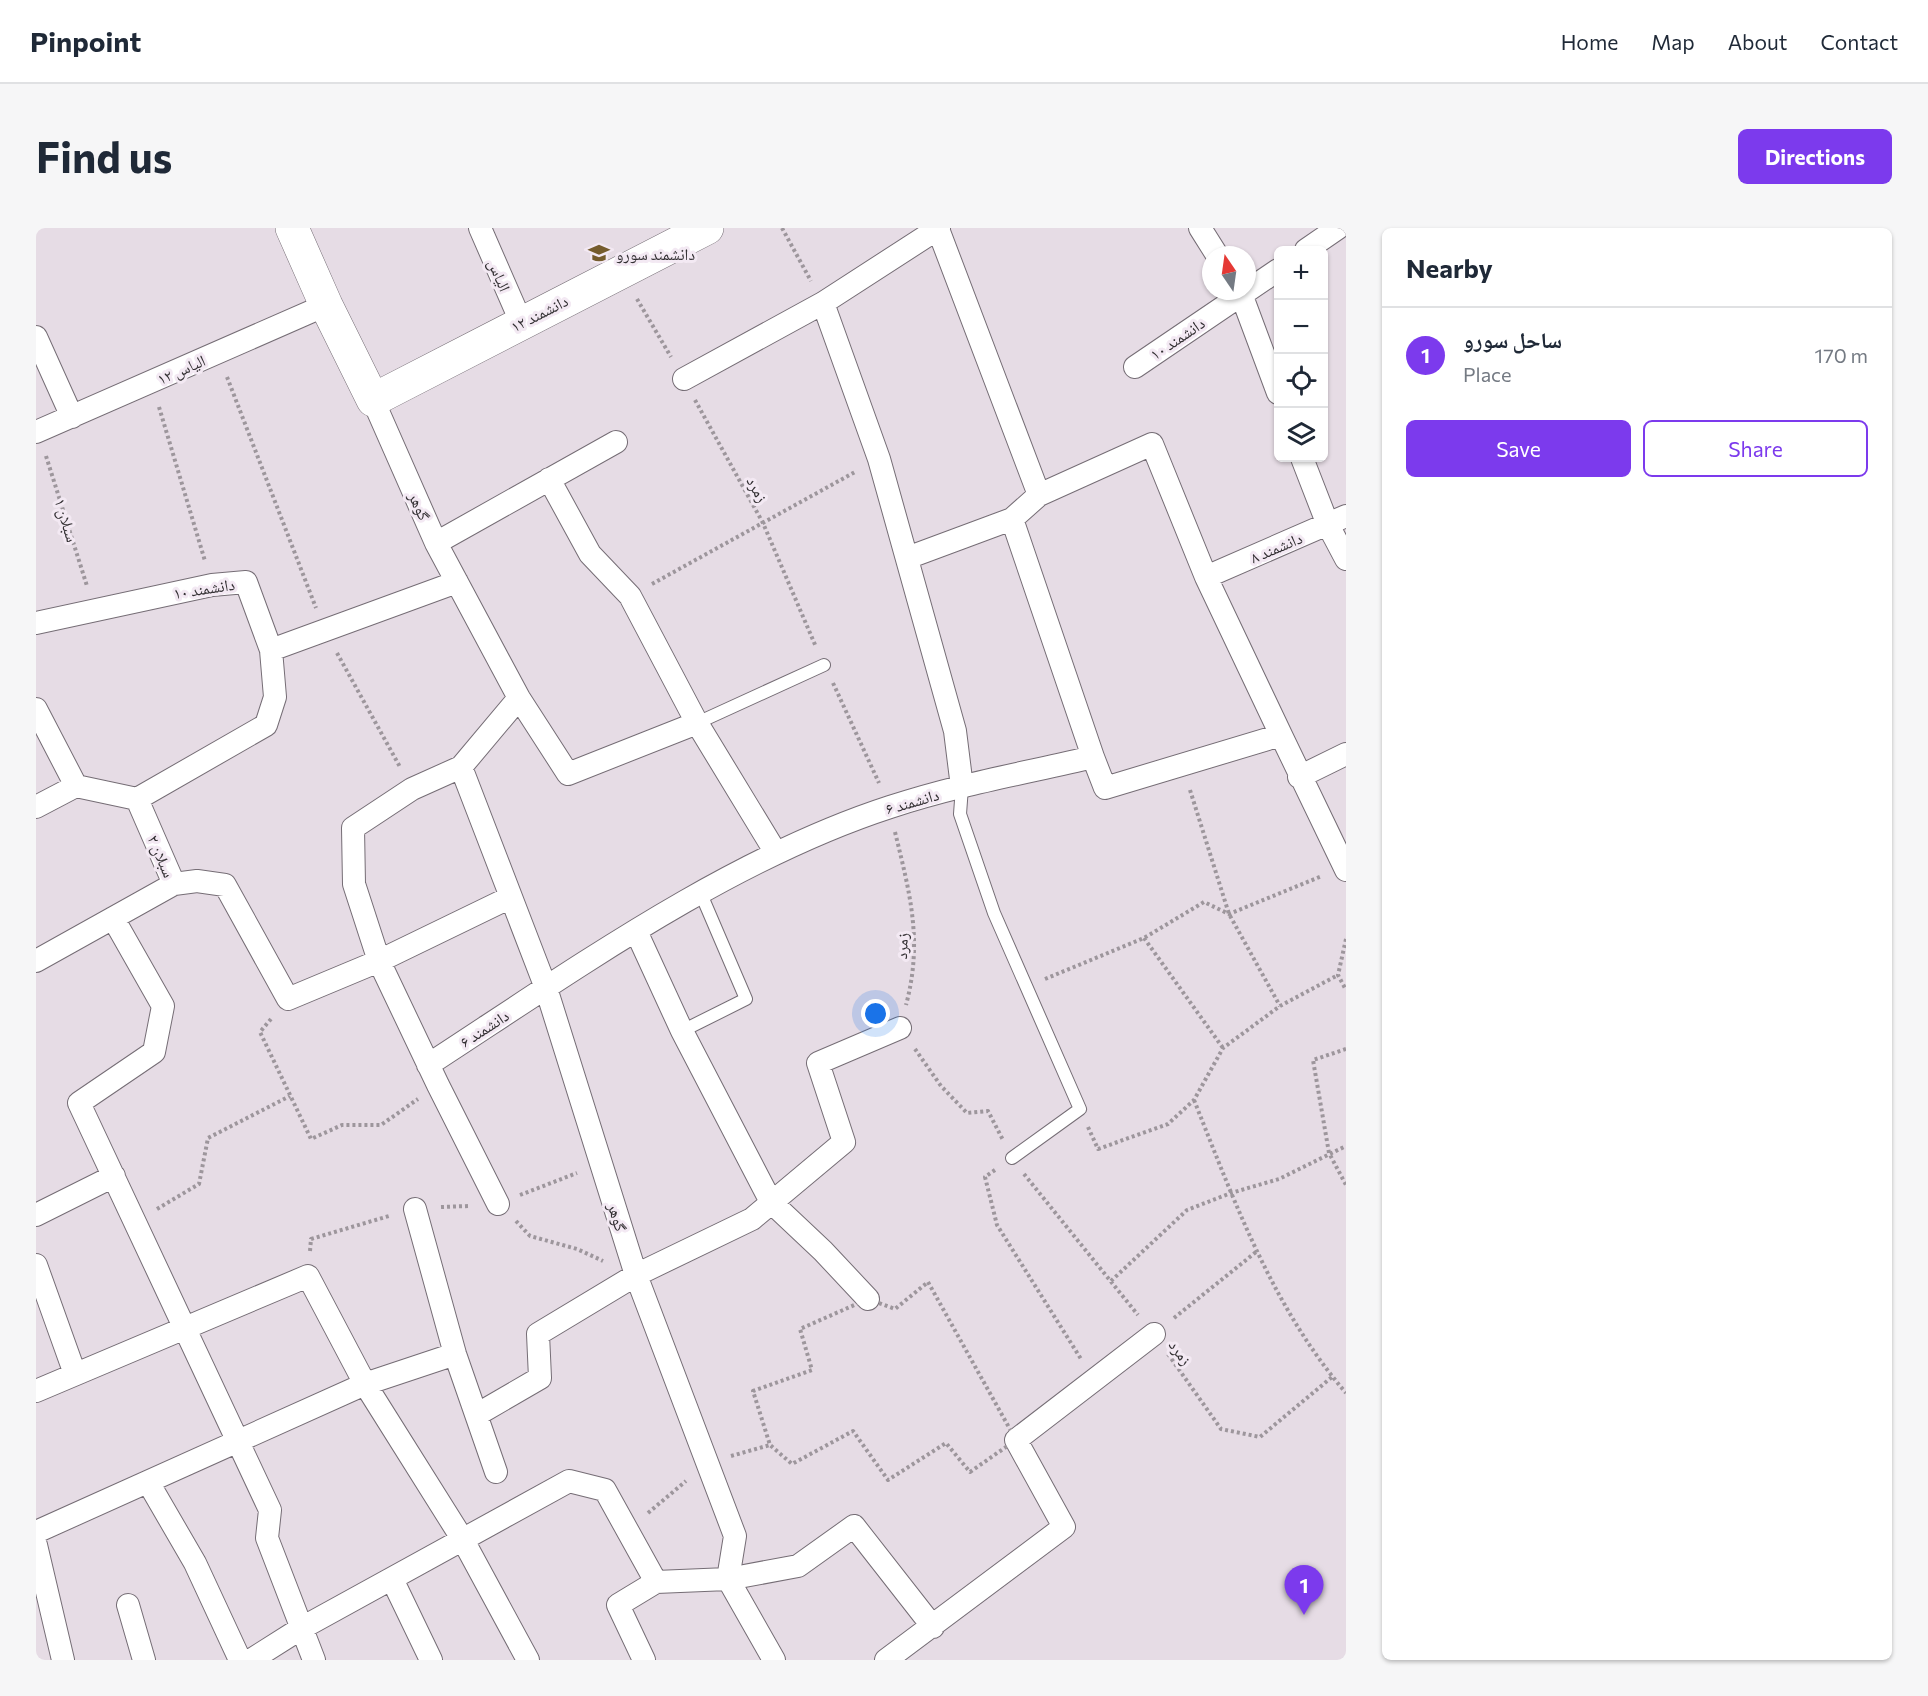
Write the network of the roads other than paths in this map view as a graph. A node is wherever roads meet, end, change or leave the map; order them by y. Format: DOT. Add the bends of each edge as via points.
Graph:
graph roads {
  1 [pos="292,228"];
  2 [pos="480,228"];
  3 [pos="707,228"];
  4 [pos="939,228"];
  5 [pos="1200,228"];
  6 [pos="1338,228"];
  7 [pos="1211,246"];
  8 [pos="1311,246"];
  9 [pos="1274,272"];
  10 [pos="1256,284"];
  11 [pos="1231,300"];
  12 [pos="1244,300"];
  13 [pos="823,303"];
  14 [pos="326,305"];
  15 [pos="521,322"];
  16 [pos="36,337"];
  17 [pos="1135,366"];
  18 [pos="684,379"];
  19 [pos="1274,382"];
  20 [pos="373,400"];
  21 [pos="72,417"];
  22 [pos="37,431"];
  23 [pos="616,442"];
  24 [pos="1304,462"];
  25 [pos="549,479"];
  26 [pos="1039,495"];
  27 [pos="1012,519"];
  28 [pos="1337,520"];
  29 [pos="436,543"];
  30 [pos="907,558"];
  31 [pos="1346,559"];
  32 [pos="1206,577"];
  33 [pos="457,582"];
  34 [pos="36,623"];
  35 [pos="271,650"];
  36 [pos="824,665"];
  37 [pos="519,698"];
  38 [pos="36,709"];
  39 [pos="697,723"];
  40 [pos="1281,735"];
  41 [pos="1346,754"];
  42 [pos="1093,757"];
  43 [pos="461,767"];
  44 [pos="1299,777"];
  45 [pos="76,786"];
  46 [pos="962,787"];
  47 [pos="137,799"];
  48 [pos="36,807"];
  49 [pos="776,853"];
  50 [pos="1345,868"];
  51 [pos="174,884"];
  52 [pos="701,894"];
  53 [pos="511,897"];
  54 [pos="113,918"];
  55 [pos="636,931"];
  56 [pos="380,960"];
  57 [pos="36,961"];
  58 [pos="546,988"];
  59 [pos="900,1028"];
  60 [pos="682,1031"];
  61 [pos="433,1075"];
  62 [pos="1012,1158"];
  63 [pos="114,1176"];
  64 [pos="771,1202"];
  65 [pos="498,1204"];
  66 [pos="415,1209"];
  67 [pos="36,1215"];
  68 [pos="36,1265"];
  69 [pos="636,1275"];
  70 [pos="868,1299"];
  71 [pos="184,1329"];
  72 [pos="1154,1334"];
  73 [pos="455,1354"];
  74 [pos="75,1374"];
  75 [pos="365,1384"];
  76 [pos="36,1391"];
  77 [pos="478,1414"];
  78 [pos="238,1441"];
  79 [pos="496,1472"];
  80 [pos="148,1482"];
  81 [pos="36,1532"];
  82 [pos="463,1540"];
  83 [pos="36,1545"];
  84 [pos="392,1579"];
  85 [pos="729,1579"];
  86 [pos="656,1582"];
  87 [pos="128,1605"];
  88 [pos="43,1609"];
  89 [pos="933,1627"];
  90 [pos="300,1629"];
  91 [pos="63,1660"];
  92 [pos="144,1660"];
  93 [pos="240,1660"];
  94 [pos="251,1660"];
  95 [pos="314,1660"];
  96 [pos="431,1660"];
  97 [pos="528,1660"];
  98 [pos="644,1660"];
  99 [pos="774,1660"];
  100 [pos="886,1660"];
  1 -- 14 [label="street, گوهر"];
  2 -- 15 [label="street, الیاس"];
  3 -- 15 [label="street, دانشمند ۱۲"];
  4 -- 13 [label="street"];
  4 -- 26 [label="street"];
  5 -- 7 [label="street"];
  6 -- 8 [label="street"];
  9 -- 10 [label="street, دانشمند ۱۰"];
  11 -- 17 [label="street, دانشمند ۱۰"];
  12 -- 19 [label="street"];
  13 -- 18 [label="street"];
  13 -- 30 [label="street" via="879,459"];
  14 -- 20 [label="street, گوهر"];
  14 -- 21 [label="street, الیاس ۱۲"];
  15 -- 20 [label="street, دانشمند ۱۲"];
  16 -- 21 [label="street"];
  20 -- 29 [label="street, گوهر"];
  21 -- 22 [label="street, الیاس ۱۲"];
  23 -- 25 [label="street"];
  24 -- 28 [label="street"];
  25 -- 29 [label="street"];
  25 -- 39 [label="street" via="590,554 630,596"];
  26 -- 27 [label="street"];
  26 -- 32 [label="street" via="1152,444"];
  27 -- 30 [label="street"];
  27 -- 42 [label="street"];
  28 -- 31 [label="street"];
  28 -- 32 [label="street, دانشمند ۸"];
  29 -- 33 [label="street, گوهر"];
  30 -- 46 [label="street" via="955,731"];
  32 -- 40 [label="street"];
  33 -- 35 [label="street"];
  33 -- 37 [label="street, گوهر"];
  34 -- 35 [label="street, دانشمند ۱۰" via="212,585 246,582"];
  35 -- 47 [label="street" via="275,697 266,725"];
  36 -- 39 [label="lane"];
  37 -- 39 [label="street, گوهر" via="568,774"];
  37 -- 43 [label="street"];
  38 -- 45 [label="street"];
  39 -- 49 [label="street"];
  40 -- 42 [label="street" via="1105,789"];
  40 -- 44 [label="street"];
  41 -- 44 [label="street"];
  42 -- 46 [label="street, دانشمند ۶"];
  43 -- 53 [label="street, گوهر"];
  43 -- 56 [label="street" via="412,789 353,828 354,884"];
  44 -- 50 [label="street"];
  45 -- 47 [label="street"];
  45 -- 48 [label="street"];
  46 -- 49 [label="street, دانشمند ۶" via="890,807"];
  46 -- 62 [label="lane" via="960,814 994,913 1080,1109"];
  47 -- 51 [label="street, سبلان ۲"];
  49 -- 52 [label="street, دانشمند ۶"];
  51 -- 54 [label="street"];
  51 -- 56 [label="street, سبلان ۲" via="197,881 225,885 288,999"];
  52 -- 55 [label="street, دانشمند ۶"];
  52 -- 60 [label="lane" via="746,999"];
  53 -- 56 [label="street"];
  53 -- 58 [label="street, گوهر"];
  54 -- 57 [label="street"];
  54 -- 63 [label="street" via="163,1006 154,1052 79,1103"];
  55 -- 58 [label="street, دانشمند ۶"];
  55 -- 60 [label="street"];
  56 -- 61 [label="street"];
  58 -- 61 [label="street, دانشمند ۶"];
  58 -- 69 [label="street, گوهر"];
  59 -- 64 [label="street" via="819,1063 844,1142"];
  60 -- 64 [label="street"];
  61 -- 65 [label="street"];
  63 -- 67 [label="street"];
  63 -- 71 [label="street"];
  64 -- 69 [label="street" via="752,1219"];
  64 -- 70 [label="street"];
  66 -- 73 [label="street"];
  68 -- 74 [label="street"];
  69 -- 77 [label="street" via="538,1334 540,1378"];
  69 -- 85 [label="street, گوهر" via="735,1536"];
  71 -- 74 [label="street"];
  71 -- 75 [label="street" via="308,1276"];
  71 -- 78 [label="street"];
  72 -- 89 [label="street" via="1016,1440 1065,1527"];
  73 -- 75 [label="street"];
  73 -- 77 [label="street"];
  74 -- 76 [label="street"];
  75 -- 78 [label="street"];
  75 -- 82 [label="street"];
  77 -- 79 [label="street"];
  78 -- 80 [label="street"];
  78 -- 90 [label="street" via="270,1509 267,1538"];
  80 -- 81 [label="street"];
  80 -- 93 [label="street" via="195,1563"];
  82 -- 84 [label="street"];
  82 -- 86 [label="street" via="569,1481 605,1490"];
  82 -- 97 [label="street"];
  83 -- 88 [label="street"];
  84 -- 90 [label="street"];
  84 -- 96 [label="street"];
  85 -- 86 [label="street"];
  85 -- 89 [label="street" via="798,1566 854,1526"];
  85 -- 99 [label="street"];
  86 -- 98 [label="street" via="618,1605"];
  87 -- 92 [label="street"];
  88 -- 91 [label="street"];
  89 -- 100 [label="street"];
  90 -- 94 [label="street"];
  90 -- 95 [label="street"];
}
